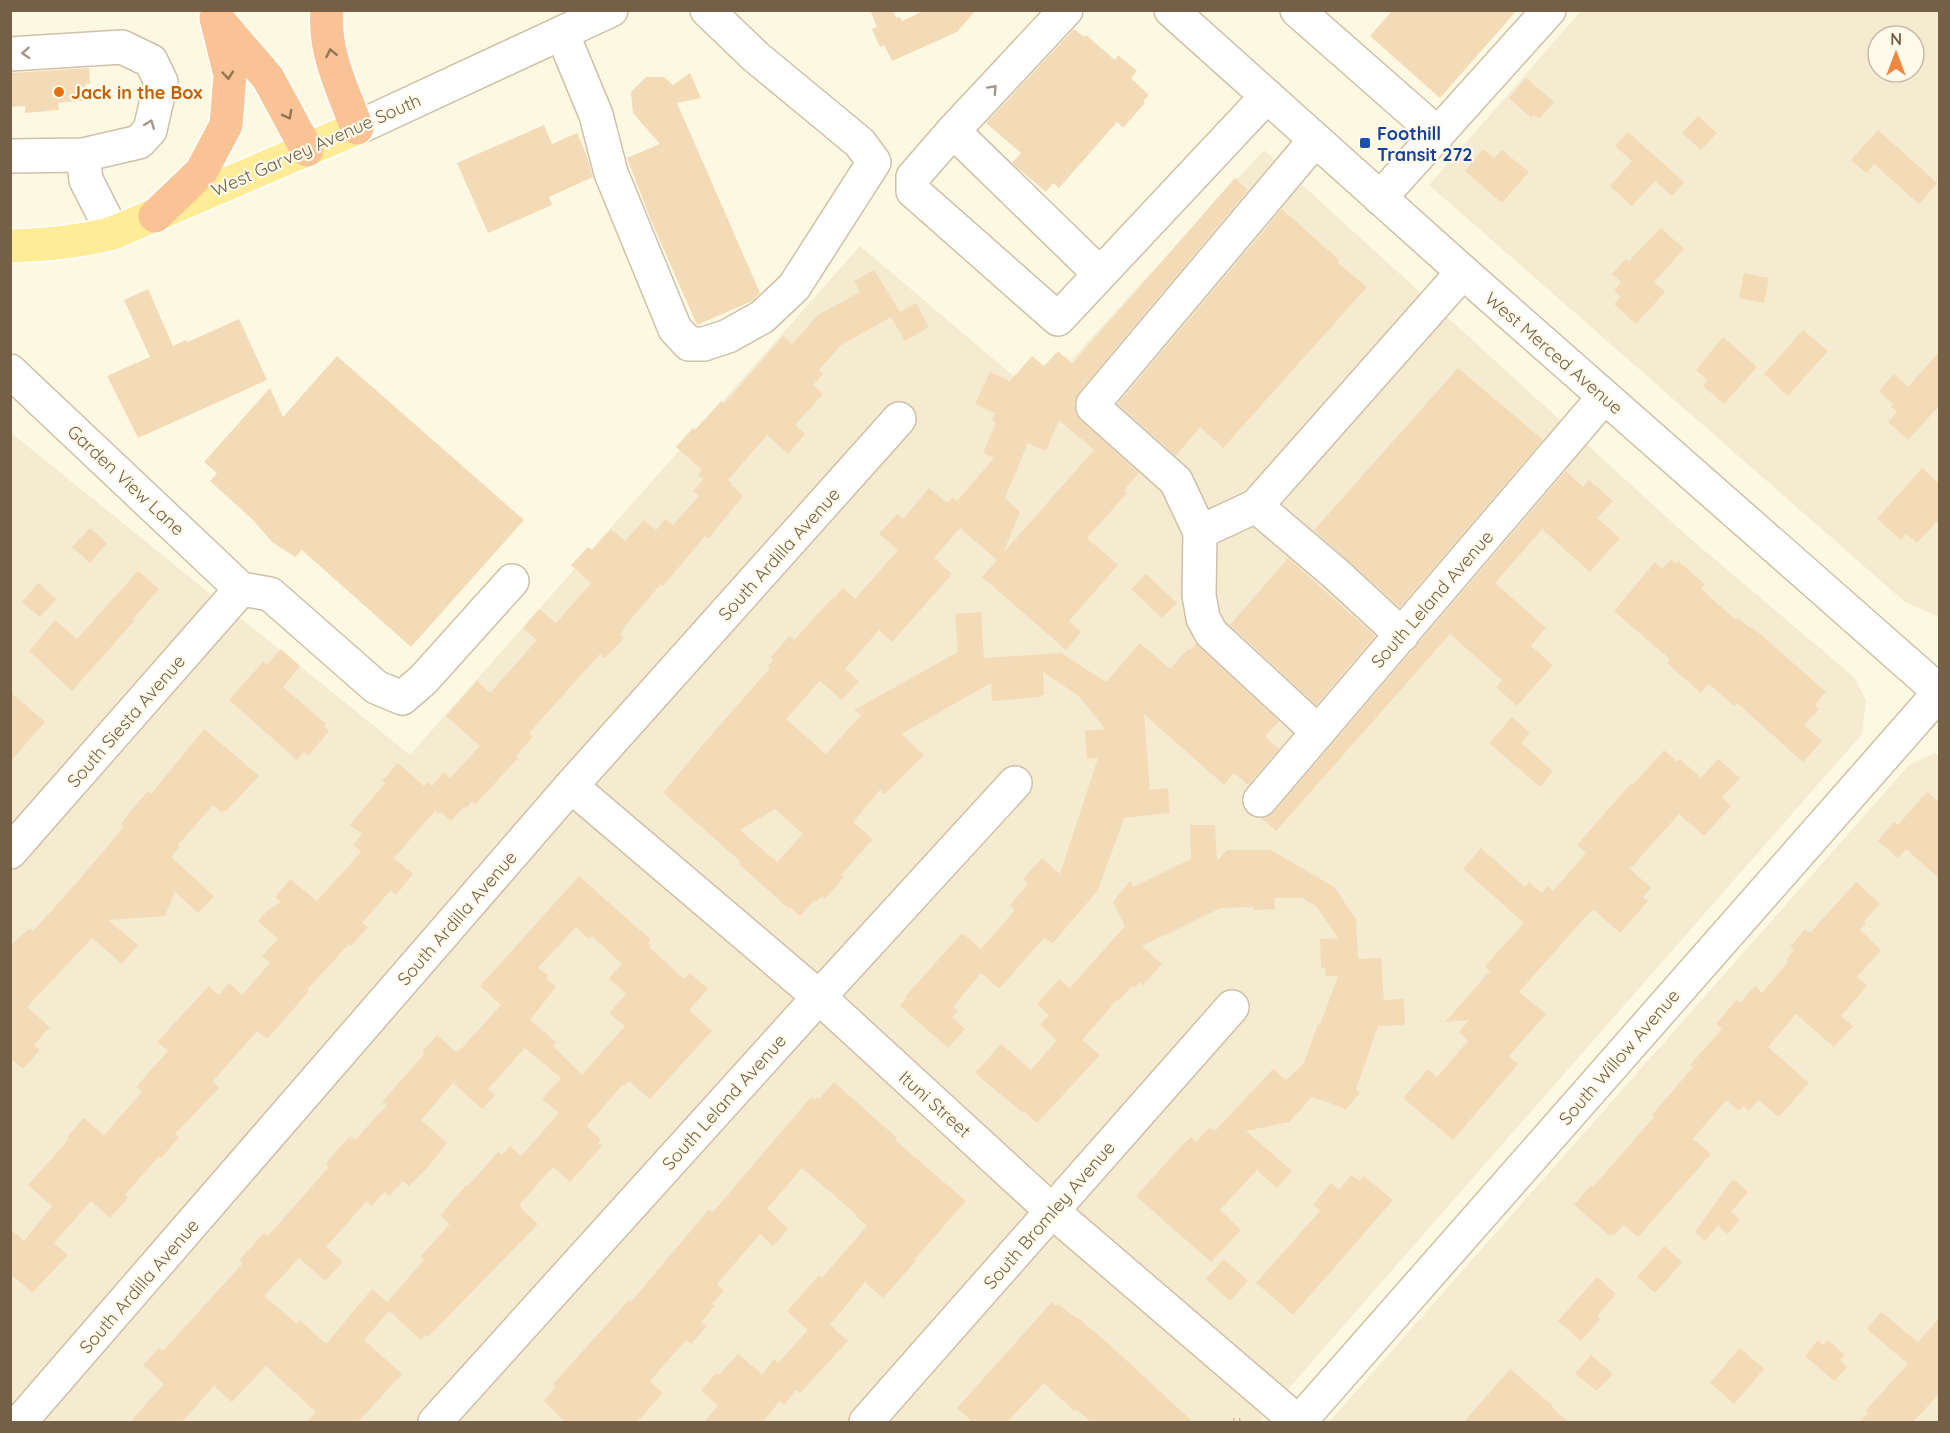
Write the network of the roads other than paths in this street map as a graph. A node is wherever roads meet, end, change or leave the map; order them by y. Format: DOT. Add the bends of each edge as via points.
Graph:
graph roads {
  1 [pos="327,10"];
  2 [pos="612,10"];
  3 [pos="707,10"];
  4 [pos="1066,10"];
  5 [pos="1171,10"];
  6 [pos="1549,10"];
  7 [pos="1304,13"];
  8 [pos="210,14"];
  9 [pos="562,33"];
  10 [pos="10,54"];
  11 [pos="1267,96"];
  12 [pos="357,128"];
  13 [pos="953,131"];
  14 [pos="1438,134"];
  15 [pos="1316,140"];
  16 [pos="307,150"];
  17 [pos="83,155"];
  18 [pos="10,156"];
  19 [pos="1380,198"];
  20 [pos="156,216"];
  21 [pos="113,233"];
  22 [pos="10,246"];
  23 [pos="1463,272"];
  24 [pos="1100,274"];
  25 [pos="10,371"];
  26 [pos="1604,397"];
  27 [pos="900,419"];
  28 [pos="1256,506"];
  29 [pos="1200,532"];
  30 [pos="512,581"];
  31 [pos="241,589"];
  32 [pos="1402,635"];
  33 [pos="1939,692"];
  34 [pos="1318,732"];
  35 [pos="1015,783"];
  36 [pos="571,786"];
  37 [pos="1260,800"];
  38 [pos="10,852"];
  39 [pos="819,997"];
  40 [pos="1232,1007"];
  41 [pos="1052,1211"];
  42 [pos="20,1422"];
  43 [pos="435,1422"];
  44 [pos="866,1422"];
  45 [pos="1298,1422"];
  12 -- 1 [label="highway, one-way" via="332,62"];
  2 -- 9 [label="street, West Garvey Avenue South"];
  3 -- 9 [label="street" via="756,57 860,143 874,162 794,286 762,317 704,344 689,344 675,329 610,173 596,115"];
  13 -- 4 [label="street, one-way"];
  5 -- 11 [label="street, West Merced Avenue"];
  6 -- 14 [label="street"];
  7 -- 14 [label="street"];
  8 -- 16 [label="highway, one-way" via="268,78"];
  8 -- 20 [label="highway, one-way" via="230,75 226,125 201,172"];
  9 -- 12 [label="street, West Garvey Avenue South"];
  17 -- 10 [label="street, one-way" via="139,142 150,130 161,82 151,61 122,47"];
  11 -- 15 [label="street, West Merced Avenue"];
  11 -- 24 [label="street"];
  12 -- 16 [label="main road, West Garvey Avenue South"];
  13 -- 24 [label="street"];
  13 -- 24 [label="street" via="912,177 913,191 1058,319"];
  14 -- 19 [label="street"];
  15 -- 19 [label="street, West Merced Avenue"];
  15 -- 29 [label="street" via="1093,402 1093,407 1176,481"];
  16 -- 20 [label="main road, West Garvey Avenue South"];
  17 -- 18 [label="street"];
  17 -- 21 [label="street" via="87,180"];
  19 -- 23 [label="street, West Merced Avenue"];
  20 -- 21 [label="main road, West Garvey Avenue South"];
  21 -- 22 [label="main road, West Garvey Avenue South" via="87,240"];
  23 -- 26 [label="street, West Merced Avenue"];
  23 -- 28 [label="street"];
  25 -- 31 [label="street, Garden View Lane"];
  26 -- 32 [label="street, South Leland Avenue"];
  26 -- 33 [label="street, West Merced Avenue"];
  27 -- 36 [label="street, South Ardilla Avenue"];
  28 -- 29 [label="street"];
  28 -- 32 [label="street"];
  29 -- 34 [label="street" via="1199,595 1203,618 1211,633"];
  30 -- 31 [label="street" via="402,698 376,687 270,594"];
  31 -- 38 [label="street, South Siesta Avenue"];
  32 -- 34 [label="street, South Leland Avenue"];
  33 -- 45 [label="street, South Willow Avenue"];
  34 -- 37 [label="street, South Leland Avenue"];
  35 -- 39 [label="street, South Leland Avenue"];
  36 -- 39 [label="street, Ituni Street"];
  36 -- 42 [label="street, South Ardilla Avenue"];
  39 -- 41 [label="street, Ituni Street"];
  39 -- 43 [label="street, South Leland Avenue"];
  40 -- 41 [label="street, South Bromley Avenue"];
  41 -- 44 [label="street, South Bromley Avenue"];
  41 -- 45 [label="street, Ituni Street"];
}
